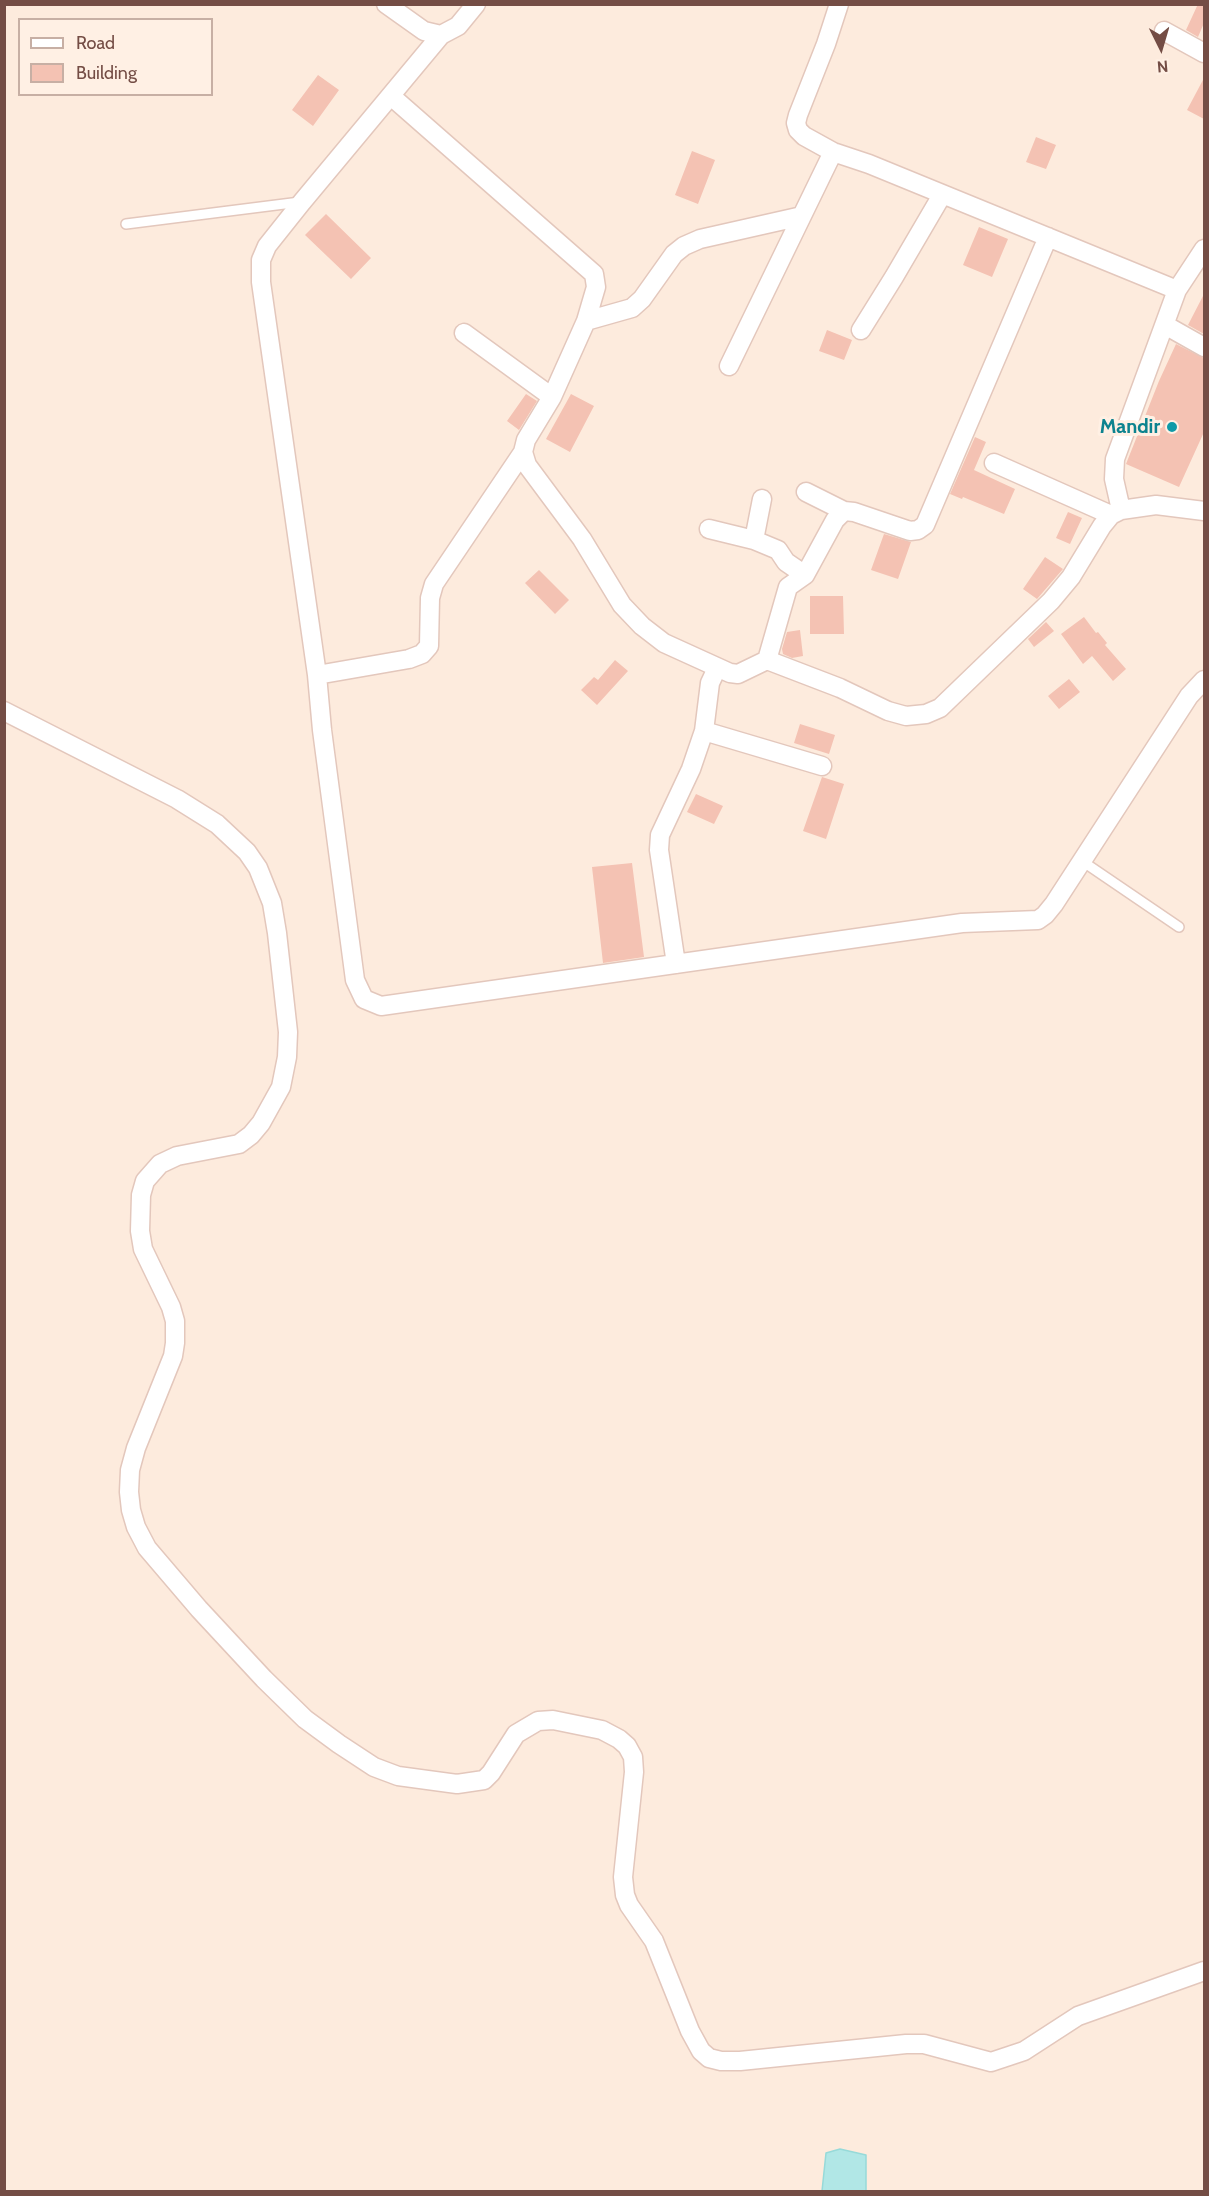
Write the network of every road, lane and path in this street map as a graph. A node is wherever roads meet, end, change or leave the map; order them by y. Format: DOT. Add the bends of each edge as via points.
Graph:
graph roads {
  1 [pos="386,4"];
  2 [pos="476,4"];
  3 [pos="839,4"];
  4 [pos="1164,31"];
  5 [pos="441,35"];
  6 [pos="1204,53"];
  7 [pos="391,96"];
  8 [pos="833,152"];
  9 [pos="942,195"];
  10 [pos="302,202"];
  11 [pos="802,216"];
  12 [pos="126,224"];
  13 [pos="1048,237"];
  14 [pos="1204,249"];
  15 [pos="1177,290"];
  16 [pos="586,321"];
  17 [pos="1165,326"];
  18 [pos="861,330"];
  19 [pos="464,333"];
  20 [pos="1204,347"];
  21 [pos="729,366"];
  22 [pos="552,397"];
  23 [pos="523,452"];
  24 [pos="994,462"];
  25 [pos="806,492"];
  26 [pos="762,500"];
  27 [pos="1204,511"];
  28 [pos="844,512"];
  29 [pos="1116,513"];
  30 [pos="708,529"];
  31 [pos="754,540"];
  32 [pos="805,575"];
  33 [pos="767,660"];
  34 [pos="717,668"];
  35 [pos="317,675"];
  36 [pos="1204,680"];
  37 [pos="4,711"];
  38 [pos="704,731"];
  39 [pos="822,765"];
  40 [pos="1082,861"];
  41 [pos="1179,927"];
  42 [pos="676,964"];
  43 [pos="1204,1971"];
  1 -- 5 [label="street" via="424,31"];
  2 -- 5 [label="street" via="458,27"];
  3 -- 8 [label="street" via="796,123 804,136"];
  4 -- 6 [label="street"];
  5 -- 7 [label="street"];
  7 -- 10 [label="street"];
  7 -- 16 [label="street" via="594,274 596,287"];
  8 -- 9 [label="street"];
  8 -- 11 [label="street"];
  9 -- 13 [label="street"];
  9 -- 18 [label="street"];
  10 -- 12 [label="lane"];
  10 -- 35 [label="street" via="267,246 261,260 261,282"];
  11 -- 16 [label="street" via="684,246 632,308"];
  11 -- 21 [label="street"];
  13 -- 15 [label="street"];
  13 -- 28 [label="street" via="925,525 910,531"];
  14 -- 15 [label="street"];
  15 -- 17 [label="street"];
  16 -- 22 [label="street"];
  17 -- 20 [label="street"];
  17 -- 29 [label="street" via="1115,459"];
  19 -- 22 [label="street"];
  22 -- 23 [label="street"];
  23 -- 34 [label="street" via="527,465 582,540 622,605 664,643"];
  23 -- 35 [label="street" via="434,584 429,646 423,654"];
  24 -- 29 [label="street"];
  25 -- 28 [label="street"];
  26 -- 31 [label="street"];
  27 -- 29 [label="street" via="1156,505"];
  28 -- 32 [label="street" via="835,520"];
  29 -- 33 [label="street" via="1102,526 1052,601 940,708 926,714 906,716 888,711"];
  30 -- 31 [label="street"];
  31 -- 32 [label="street" via="777,550"];
  32 -- 33 [label="street" via="788,587"];
  33 -- 34 [label="street" via="738,674"];
  34 -- 38 [label="street" via="710,683"];
  35 -- 42 [label="street" via="355,980 364,999 381,1006"];
  36 -- 40 [label="street" via="1189,696"];
  37 -- 43 [label="street" via="177,799 217,824 247,852 272,903 288,1032 281,1087 251,1135 239,1144 177,1156 160,1164 145,1182 141,1195 144,1249 171,1307 175,1343 129,1470 131,1510 147,1548 264,1679 305,1719 339,1744 374,1767 398,1776 457,1784 484,1780 516,1734 538,1721 553,1720 602,1730 619,1739 633,1757 634,1772 623,1877 625,1895 658,1948 690,2031 709,2058 740,2061 924,2044 991,2062 1024,2051 1078,2016"];
  38 -- 39 [label="street"];
  38 -- 42 [label="street" via="660,834"];
  40 -- 41 [label="lane"];
  40 -- 42 [label="street" via="1054,904 1038,920 962,923"];
}
